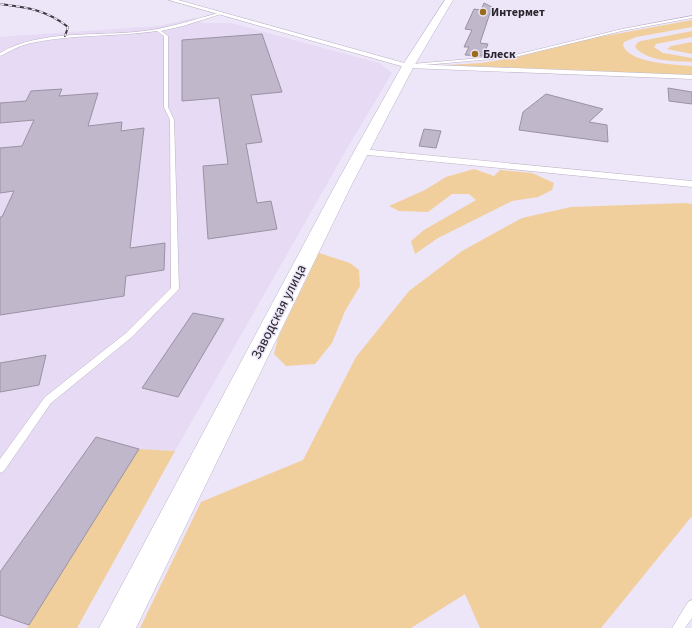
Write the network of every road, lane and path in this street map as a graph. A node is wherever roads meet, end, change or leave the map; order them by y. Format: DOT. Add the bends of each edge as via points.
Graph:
graph roads {
  1 [pos="172,0"];
  2 [pos="448,0"];
  3 [pos="219,14"];
  4 [pos="692,17"];
  5 [pos="159,30"];
  6 [pos="0,55"];
  7 [pos="408,66"];
  8 [pos="692,77"];
  9 [pos="362,152"];
  10 [pos="692,184"];
  11 [pos="0,468"];
  12 [pos="692,606"];
  13 [pos="117,628"];
  14 [pos="678,628"];
  1 -- 3 [label="street"];
  2 -- 7 [label="main road, Заводская улица"];
  3 -- 5 [label="lane"];
  3 -- 7 [label="street"];
  4 -- 7 [label="lane" via="622,30 516,56"];
  5 -- 6 [label="lane" via="54,38 14,46"];
  5 -- 11 [label="lane" via="166,36 166,107 172,120 175,288 129,335 48,400"];
  7 -- 8 [label="street"];
  7 -- 9 [label="main road, Заводская улица"];
  9 -- 10 [label="street"];
  9 -- 13 [label="main road, Заводская улица"];
  12 -- 14 [label="lane"];
}
